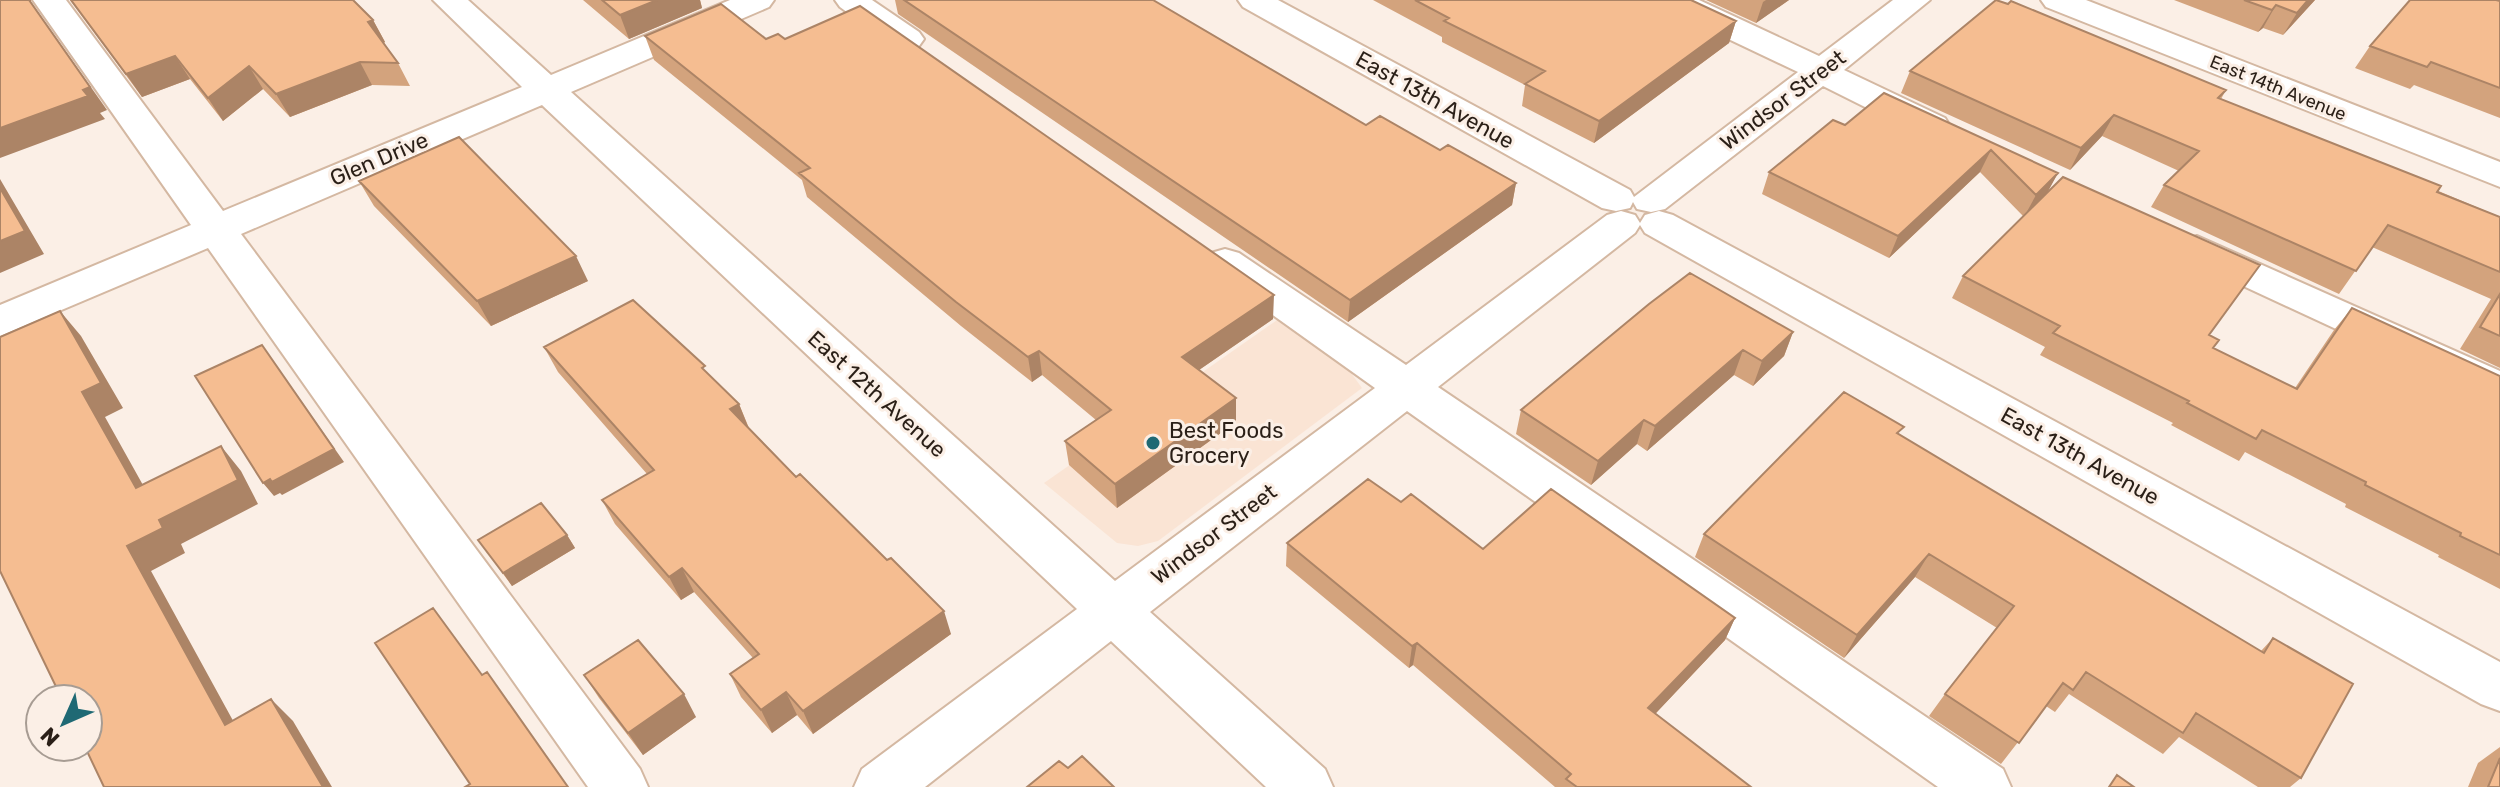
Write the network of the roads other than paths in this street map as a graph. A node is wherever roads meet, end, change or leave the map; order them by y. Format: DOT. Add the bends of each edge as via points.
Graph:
graph roads {
  1 [pos="49,0"];
  2 [pos="449,0"];
  3 [pos="758,0"];
  4 [pos="851,0"];
  5 [pos="1254,0"];
  6 [pos="1672,0"];
  7 [pos="1914,0"];
  8 [pos="2057,0"];
  9 [pos="941,63"];
  10 [pos="1821,71"];
  11 [pos="545,89"];
  12 [pos="1959,138"];
  13 [pos="2500,175"];
  14 [pos="1637,212"];
  15 [pos="216,229"];
  16 [pos="2158,231"];
  17 [pos="1197,243"];
  18 [pos="0,321"];
  19 [pos="1406,388"];
  20 [pos="2500,389"];
  21 [pos="1113,611"];
  22 [pos="2500,688"];
  23 [pos="620,787"];
  24 [pos="882,787"];
  25 [pos="1305,787"];
  26 [pos="1983,787"];
  1 -- 15 [label="street"];
  2 -- 11 [label="street, East 12th Avenue"];
  3 -- 11 [label="street, Glen Drive"];
  4 -- 9 [label="street"];
  5 -- 14 [label="street, East 13th Avenue"];
  6 -- 10 [label="street"];
  7 -- 10 [label="street, Windsor Street"];
  8 -- 13 [label="street, East 14th Avenue"];
  10 -- 12 [label="street"];
  10 -- 14 [label="street, Windsor Street"];
  11 -- 15 [label="street, Glen Drive"];
  11 -- 21 [label="street, East 12th Avenue"];
  14 -- 19 [label="street, Windsor Street"];
  14 -- 22 [label="street, East 13th Avenue"];
  15 -- 18 [label="street, Glen Drive"];
  15 -- 23 [label="street"];
  16 -- 20 [label="street"];
  17 -- 19 [label="street"];
  19 -- 21 [label="street, Windsor Street"];
  19 -- 26 [label="street"];
  21 -- 24 [label="street, Windsor Street"];
  21 -- 25 [label="street, East 12th Avenue"];
}
